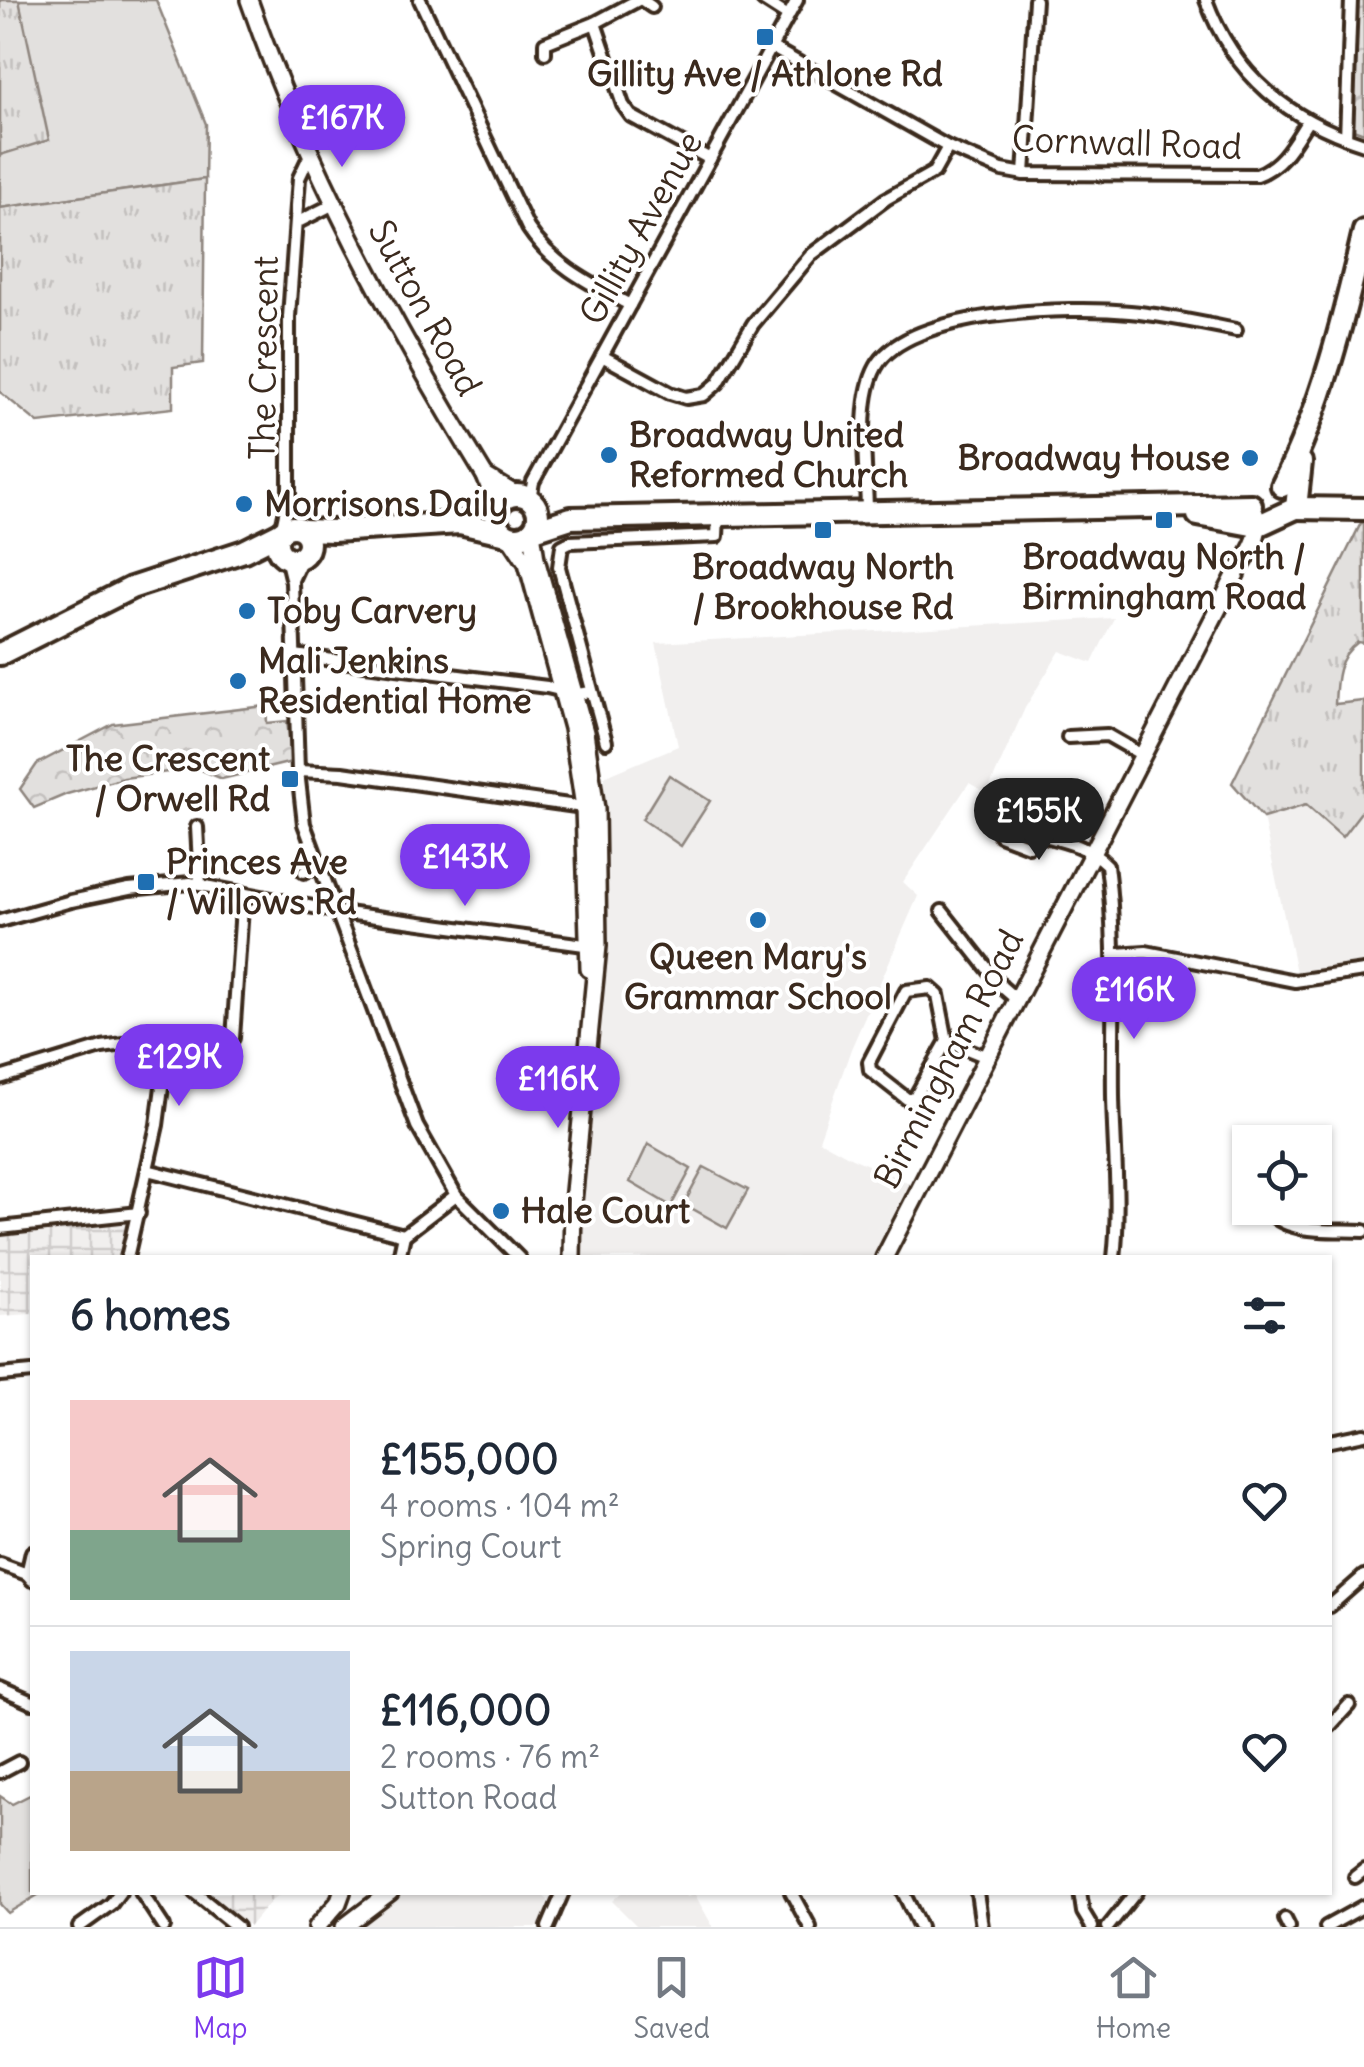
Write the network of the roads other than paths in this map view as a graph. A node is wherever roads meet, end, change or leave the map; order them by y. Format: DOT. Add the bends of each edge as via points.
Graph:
graph roads {
  1 [pos="249,0"];
  2 [pos="420,0"];
  3 [pos="764,0"];
  4 [pos="797,0"];
  5 [pos="1034,0"];
  6 [pos="1206,0"];
  7 [pos="1352,0"];
  8 [pos="644,2"];
  9 [pos="788,16"];
  10 [pos="595,23"];
  11 [pos="771,47"];
  12 [pos="545,54"];
  13 [pos="1307,122"];
  14 [pos="1346,138"];
  15 [pos="1364,144"];
  16 [pos="948,147"];
  17 [pos="310,154"];
  18 [pos="710,159"];
  19 [pos="1024,174"];
  20 [pos="334,204"];
  21 [pos="296,223"];
  22 [pos="1364,232"];
  23 [pos="630,305"];
  24 [pos="1236,330"];
  25 [pos="602,356"];
  26 [pos="288,495"];
  27 [pos="1290,496"];
  28 [pos="517,498"];
  29 [pos="1358,509"];
  30 [pos="867,513"];
  31 [pos="718,516"];
  32 [pos="571,518"];
  33 [pos="1251,519"];
  34 [pos="460,523"];
  35 [pos="532,531"];
  36 [pos="506,535"];
  37 [pos="294,542"];
  38 [pos="292,582"];
  39 [pos="0,654"];
  40 [pos="294,656"];
  41 [pos="577,692"];
  42 [pos="1068,737"];
  43 [pos="606,742"];
  44 [pos="1142,755"];
  45 [pos="298,771"];
  46 [pos="590,808"];
  47 [pos="197,826"];
  48 [pos="1000,835"];
  49 [pos="1092,852"];
  50 [pos="321,865"];
  51 [pos="304,872"];
  52 [pos="200,884"];
  53 [pos="243,894"];
  54 [pos="942,911"];
  55 [pos="339,912"];
  56 [pos="0,921"];
  57 [pos="593,946"];
  58 [pos="1116,954"];
  59 [pos="1364,971"];
  60 [pos="1016,1000"];
  61 [pos="168,1041"];
  62 [pos="947,1041"];
  63 [pos="987,1057"];
  64 [pos="0,1078"];
  65 [pos="147,1170"];
  66 [pos="456,1195"];
  67 [pos="139,1213"];
  68 [pos="1288,1225"];
  69 [pos="0,1228"];
  70 [pos="1364,1231"];
  71 [pos="404,1236"];
  72 [pos="128,1255"];
  73 [pos="399,1255"];
  74 [pos="515,1255"];
  75 [pos="572,1255"];
  76 [pos="886,1255"];
  77 [pos="1114,1255"];
  78 [pos="30,1372"];
  79 [pos="0,1375"];
  80 [pos="1364,1434"];
  81 [pos="1332,1442"];
  82 [pos="0,1566"];
  83 [pos="1364,1576"];
  84 [pos="30,1577"];
  85 [pos="1351,1588"];
  86 [pos="1364,1598"];
  87 [pos="1332,1604"];
  88 [pos="0,1688"];
  89 [pos="30,1702"];
  90 [pos="1348,1705"];
  91 [pos="1332,1724"];
  92 [pos="19,1762"];
  93 [pos="0,1772"];
  94 [pos="118,1895"];
  95 [pos="143,1895"];
  96 [pos="198,1895"];
  97 [pos="341,1895"];
  98 [pos="561,1895"];
  99 [pos="793,1895"];
  100 [pos="904,1895"];
  101 [pos="977,1895"];
  102 [pos="1080,1895"];
  103 [pos="1134,1895"];
  104 [pos="368,1899"];
  105 [pos="1364,1906"];
  106 [pos="350,1922"];
  107 [pos="1332,1926"];
  108 [pos="79,1927"];
  109 [pos="164,1927"];
  110 [pos="237,1927"];
  111 [pos="317,1927"];
  112 [pos="548,1927"];
  113 [pos="810,1927"];
  114 [pos="920,1927"];
  115 [pos="982,1927"];
  116 [pos="1092,1927"];
  117 [pos="1108,1927"];
  1 -- 17 [label="street, Sutton Road"];
  2 -- 23 [label="street" via="542,250"];
  3 -- 9 [label="street"];
  4 -- 9 [label="street, Gillity Avenue"];
  5 -- 19 [label="street"];
  6 -- 13 [label="street" via="1240,63"];
  7 -- 14 [label="street"];
  8 -- 10 [label="street"];
  9 -- 11 [label="street, Gillity Avenue"];
  10 -- 12 [label="street" via="545,43"];
  10 -- 18 [label="street" via="630,116"];
  11 -- 16 [label="street, Cornwall Road"];
  11 -- 18 [label="street, Gillity Avenue"];
  13 -- 14 [label="street"];
  13 -- 19 [label="street, Cornwall Road" via="1282,160 1257,174"];
  14 -- 15 [label="street"];
  16 -- 19 [label="street, Cornwall Road"];
  16 -- 25 [label="street" via="934,172 811,254 704,394 670,393"];
  17 -- 20 [label="street, Sutton Road"];
  17 -- 21 [label="street, The Crescent" via="299,178"];
  18 -- 23 [label="street, Gillity Avenue"];
  20 -- 21 [label="street, The Crescent"];
  20 -- 28 [label="street, Sutton Road" via="485,476"];
  21 -- 26 [label="street, The Crescent"];
  22 -- 27 [label="highway"];
  23 -- 25 [label="street, Gillity Avenue"];
  24 -- 30 [label="street" via="1130,312 1066,310 964,321 918,334 881,360 866,396"];
  25 -- 28 [label="street, Gillity Avenue"];
  26 -- 37 [label="street, The Crescent"];
  26 -- 37 [label="street, The Crescent"];
  27 -- 29 [label="highway"];
  27 -- 33 [label="highway"];
  28 -- 32 [label="highway"];
  28 -- 34 [label="highway"];
  28 -- 35 [label="highway" via="538,510"];
  28 -- 36 [label="highway" via="496,521"];
  30 -- 31 [label="highway"];
  30 -- 33 [label="highway" via="1171,508"];
  31 -- 32 [label="highway"];
  31 -- 41 [label="street" via="718,536 562,546 559,567"];
  32 -- 35 [label="highway"];
  33 -- 44 [label="street, Birmingham Road" via="1238,570"];
  34 -- 36 [label="highway"];
  34 -- 37 [label="highway" via="333,531"];
  35 -- 36 [label="highway"];
  35 -- 41 [label="street"];
  36 -- 41 [label="street" via="527,563"];
  37 -- 38 [label="street, The Crescent"];
  37 -- 38 [label="street, The Crescent"];
  37 -- 39 [label="highway" via="131,588"];
  38 -- 40 [label="street, The Crescent"];
  40 -- 41 [label="street"];
  40 -- 45 [label="street, The Crescent"];
  41 -- 43 [label="street"];
  41 -- 46 [label="street"];
  42 -- 44 [label="street" via="1107,735"];
  44 -- 49 [label="street, Birmingham Road"];
  45 -- 46 [label="street"];
  45 -- 50 [label="street, The Crescent" via="304,824"];
  46 -- 57 [label="street"];
  47 -- 52 [label="street"];
  48 -- 49 [label="street" via="1029,846 1037,834"];
  49 -- 58 [label="street" via="1106,864"];
  49 -- 60 [label="street, Birmingham Road"];
  50 -- 51 [label="street"];
  50 -- 55 [label="street, The Crescent"];
  52 -- 53 [label="street"];
  52 -- 56 [label="street" via="129,888"];
  53 -- 55 [label="street"];
  53 -- 61 [label="street" via="232,1038 222,1046"];
  54 -- 60 [label="street"];
  55 -- 57 [label="street"];
  55 -- 66 [label="street, The Crescent" via="417,1126"];
  57 -- 75 [label="street"];
  58 -- 59 [label="street" via="1146,952 1296,981"];
  58 -- 77 [label="street"];
  60 -- 63 [label="street, Birmingham Road"];
  61 -- 64 [label="street" via="102,1047"];
  61 -- 65 [label="street"];
  62 -- 62 [label="street" via="914,1099 870,1070 868,1062 906,991 930,988 938,995"];
  62 -- 63 [label="street"];
  63 -- 76 [label="street, Birmingham Road"];
  65 -- 67 [label="street"];
  65 -- 71 [label="street"];
  66 -- 71 [label="street"];
  66 -- 74 [label="street, The Crescent"];
  67 -- 69 [label="street"];
  67 -- 72 [label="street"];
  68 -- 70 [label="street"];
  71 -- 73 [label="street"];
  78 -- 79 [label="street"];
  80 -- 81 [label="street"];
  82 -- 84 [label="street"];
  83 -- 85 [label="street"];
  85 -- 86 [label="street"];
  85 -- 87 [label="street"];
  88 -- 89 [label="street"];
  90 -- 91 [label="street"];
  92 -- 93 [label="street"];
  94 -- 108 [label="street"];
  95 -- 109 [label="street"];
  96 -- 110 [label="street"];
  97 -- 106 [label="street"];
  97 -- 111 [label="street"];
  98 -- 112 [label="street"];
  99 -- 113 [label="street"];
  100 -- 114 [label="street"];
  101 -- 115 [label="street"];
  102 -- 116 [label="street"];
  103 -- 117 [label="street"];
  104 -- 106 [label="street" via="364,1914"];
  105 -- 107 [label="street"];
}
